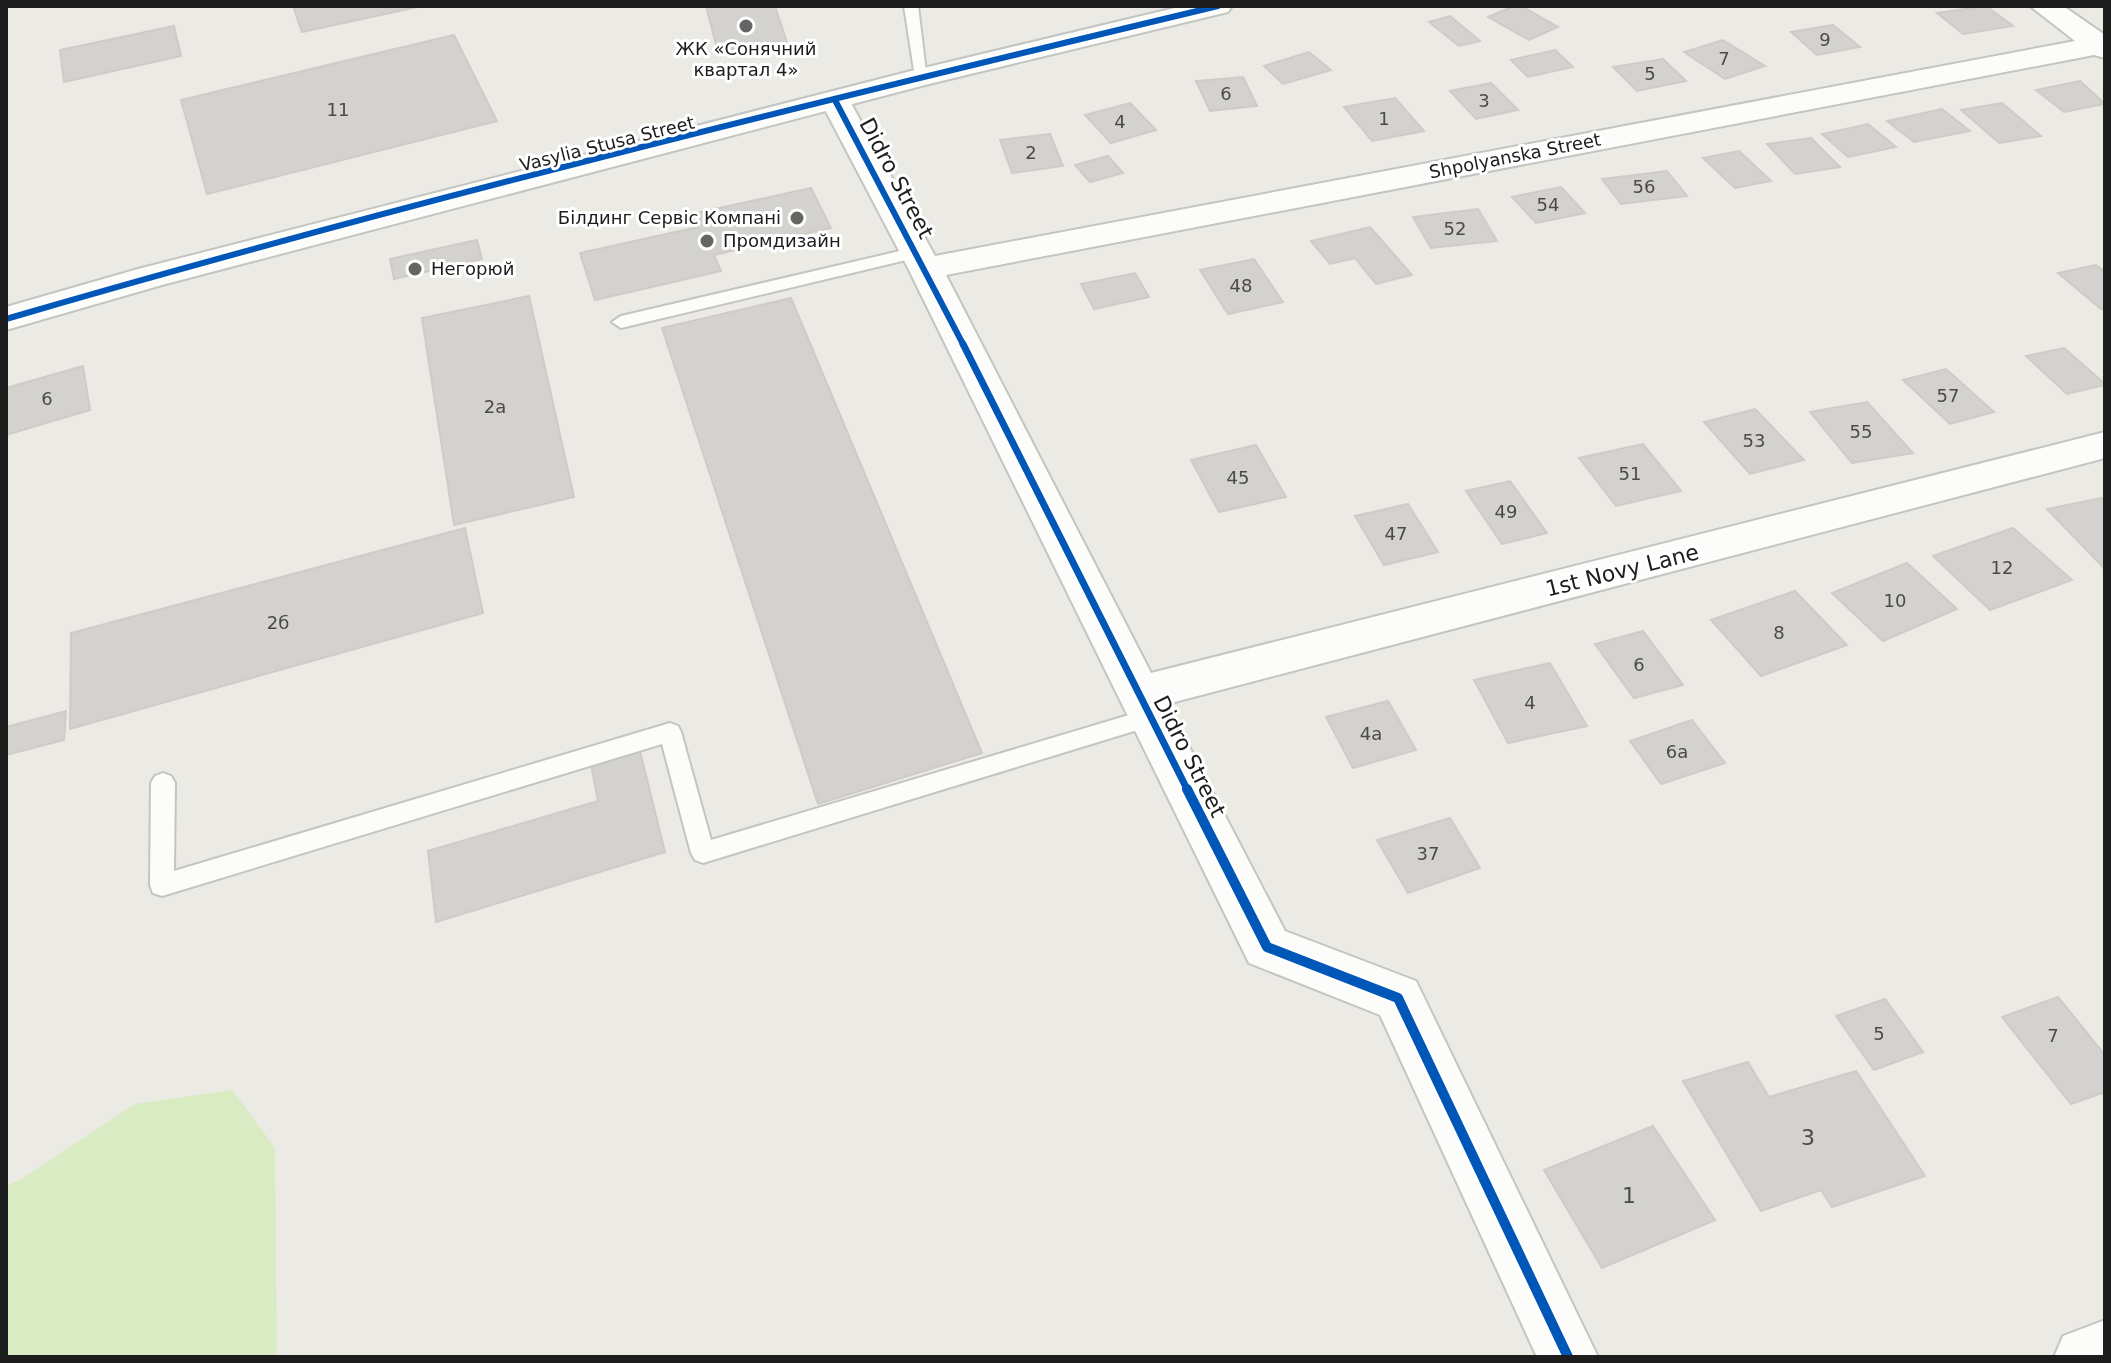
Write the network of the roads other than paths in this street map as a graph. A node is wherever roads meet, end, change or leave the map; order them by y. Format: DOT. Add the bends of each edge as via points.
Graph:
graph roads {
  1 [pos="911,6"];
  2 [pos="1218,6"];
  3 [pos="2044,6"];
  4 [pos="2103,46"];
  5 [pos="922,77"];
  6 [pos="836,102"];
  7 [pos="921,260"];
  8 [pos="6,319"];
  9 [pos="621,322"];
  10 [pos="2105,445"];
  11 [pos="1144,706"];
  12 [pos="163,783"];
  13 [pos="2105,1350"];
  14 [pos="1568,1357"];
  15 [pos="2084,1357"];
  1 -- 5 [label="lane"];
  2 -- 5 [label="street, Vasylia Stusa Street"];
  3 -- 4 [label="street"];
  4 -- 7 [label="street, Shpolyanska Street"];
  5 -- 6 [label="street, Vasylia Stusa Street"];
  6 -- 7 [label="street, Didro Street"];
  6 -- 8 [label="street, Vasylia Stusa Street" via="150,277"];
  7 -- 9 [label="lane"];
  7 -- 11 [label="street, Didro Street"];
  10 -- 11 [label="street, 1st Novy Lane"];
  11 -- 12 [label="lane" via="703,853 670,732 162,885"];
  11 -- 14 [label="street, Didro Street" via="1267,947 1398,998"];
  13 -- 15 [label="street"];
}
